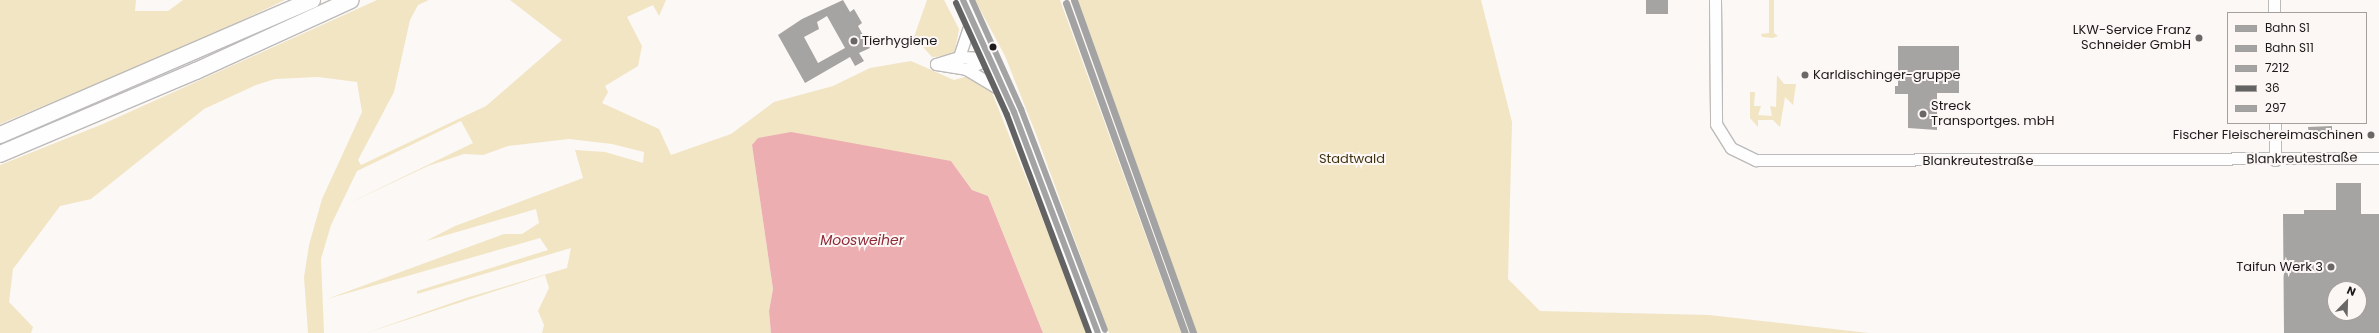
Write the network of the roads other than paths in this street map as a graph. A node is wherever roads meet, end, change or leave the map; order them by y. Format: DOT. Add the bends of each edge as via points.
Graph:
graph roads {
  1 [pos="312,0"];
  2 [pos="351,0"];
  3 [pos="964,0"];
  4 [pos="1715,0"];
  5 [pos="2274,0"];
  6 [pos="2274,12"];
  7 [pos="972,18"];
  8 [pos="958,57"];
  9 [pos="991,58"];
  10 [pos="966,69"];
  11 [pos="1006,93"];
  12 [pos="2275,124"];
  13 [pos="0,135"];
  14 [pos="0,154"];
  15 [pos="2379,158"];
  16 [pos="2274,160"];
  17 [pos="1098,333"];
  1 -- 13 [label="highway"];
  2 -- 14 [label="highway" via="196,71"];
  3 -- 7 [label="main road"];
  4 -- 16 [label="street, Blankreutestraße" via="1716,124 1731,148 1756,160"];
  5 -- 6 [label="street"];
  7 -- 8 [label="street"];
  7 -- 9 [label="main road"];
  8 -- 9 [label="street"];
  8 -- 10 [label="street" via="936,64"];
  9 -- 10 [label="street"];
  9 -- 11 [label="main road"];
  10 -- 11 [label="street"];
  11 -- 17 [label="main road"];
  12 -- 16 [label="street"];
  15 -- 16 [label="street, Blankreutestraße"];
}
